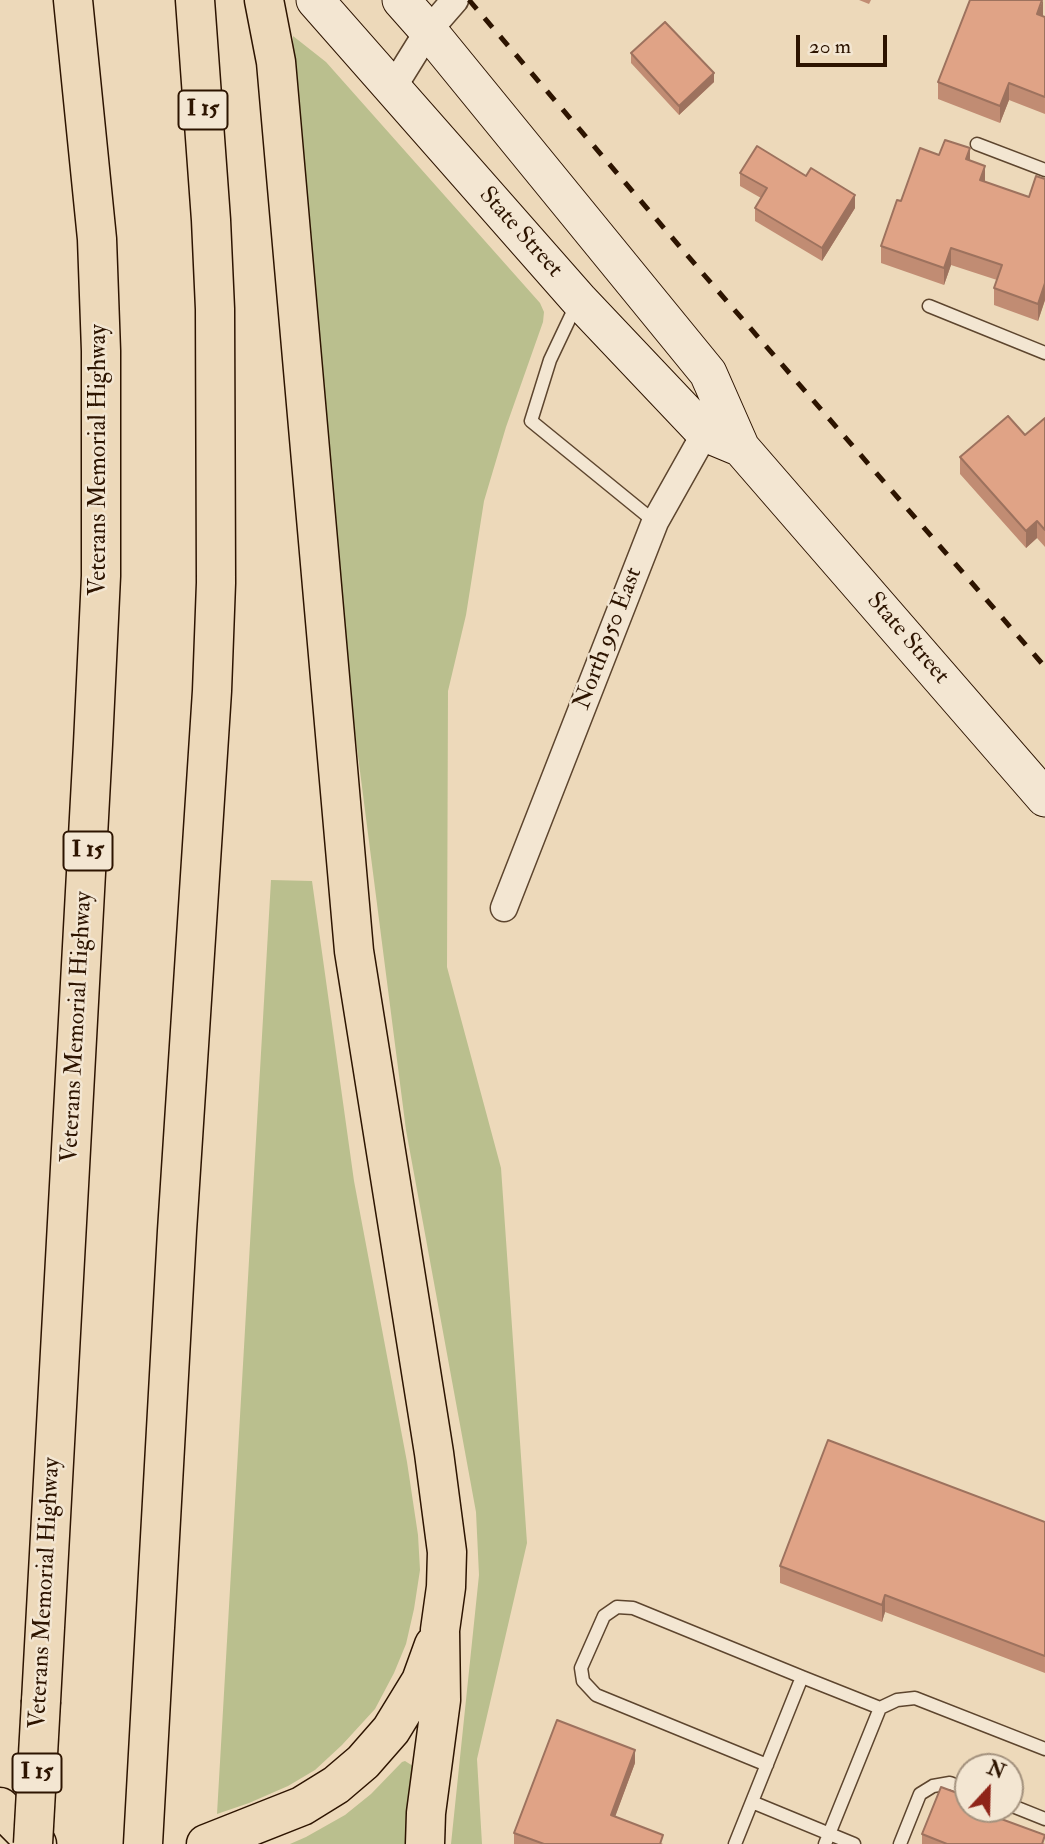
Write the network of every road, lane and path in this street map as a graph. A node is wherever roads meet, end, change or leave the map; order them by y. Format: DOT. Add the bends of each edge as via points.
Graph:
graph roads {
  1 [pos="73,0"];
  2 [pos="195,0"];
  3 [pos="264,0"];
  4 [pos="315,0"];
  5 [pos="401,0"];
  6 [pos="455,0"];
  7 [pos="428,31"];
  8 [pos="392,89"];
  9 [pos="977,144"];
  10 [pos="1045,170"];
  11 [pos="579,300"];
  12 [pos="929,306"];
  13 [pos="1045,354"];
  14 [pos="708,373"];
  15 [pos="705,433"];
  16 [pos="741,448"];
  17 [pos="655,522"];
  18 [pos="1045,798"];
  19 [pos="505,908"];
  20 [pos="439,1630"];
  21 [pos="802,1676"];
  22 [pos="880,1707"];
  23 [pos="1045,1749"];
  24 [pos="767,1765"];
  25 [pos="954,1785"];
  26 [pos="752,1802"];
  27 [pos="0,1807"];
  28 [pos="1024,1811"];
  29 [pos="1045,1819"];
  30 [pos="0,1832"];
  31 [pos="827,1839"];
  32 [pos="35,1844"];
  33 [pos="143,1844"];
  34 [pos="206,1844"];
  35 [pos="425,1844"];
  36 [pos="735,1844"];
  37 [pos="854,1844"];
  38 [pos="900,1844"];
  1 -- 32 [label="highway, Veterans Memorial Highway / I 15, bridge" via="97,239 101,576"];
  2 -- 33 [label="highway, I 15" via="215,309 216,583"];
  3 -- 20 [label="highway" via="276,62 354,951 447,1552"];
  4 -- 8 [label="main road, State Street"];
  5 -- 7 [label="main road, State Street"];
  6 -- 7 [label="street"];
  7 -- 8 [label="street"];
  7 -- 14 [label="main road, State Street"];
  8 -- 11 [label="main road, State Street"];
  9 -- 10 [label="lane"];
  11 -- 15 [label="main road, State Street"];
  11 -- 17 [label="lane" via="550,360 531,421"];
  12 -- 13 [label="lane"];
  14 -- 15 [label="street, North 950 East"];
  14 -- 16 [label="main road, State Street"];
  15 -- 16 [label="main road, State Street"];
  15 -- 17 [label="street, North 950 East"];
  16 -- 18 [label="main road, State Street"];
  17 -- 19 [label="street, North 950 East"];
  20 -- 34 [label="highway" via="421,1681 391,1730 363,1762 302,1806"];
  20 -- 35 [label="highway" via="442,1700"];
  21 -- 22 [label="lane"];
  21 -- 24 [label="lane"];
  21 -- 24 [label="lane" via="632,1608 617,1607 604,1616 581,1668 583,1681 596,1695"];
  22 -- 23 [label="lane" via="915,1698"];
  22 -- 31 [label="lane"];
  24 -- 26 [label="lane"];
  25 -- 38 [label="lane" via="933,1786 920,1794"];
  26 -- 31 [label="lane"];
  26 -- 36 [label="lane"];
  27 -- 32 [label="highway"];
  28 -- 29 [label="lane"];
  30 -- 32 [label="main road"];
  31 -- 37 [label="lane"];
}
